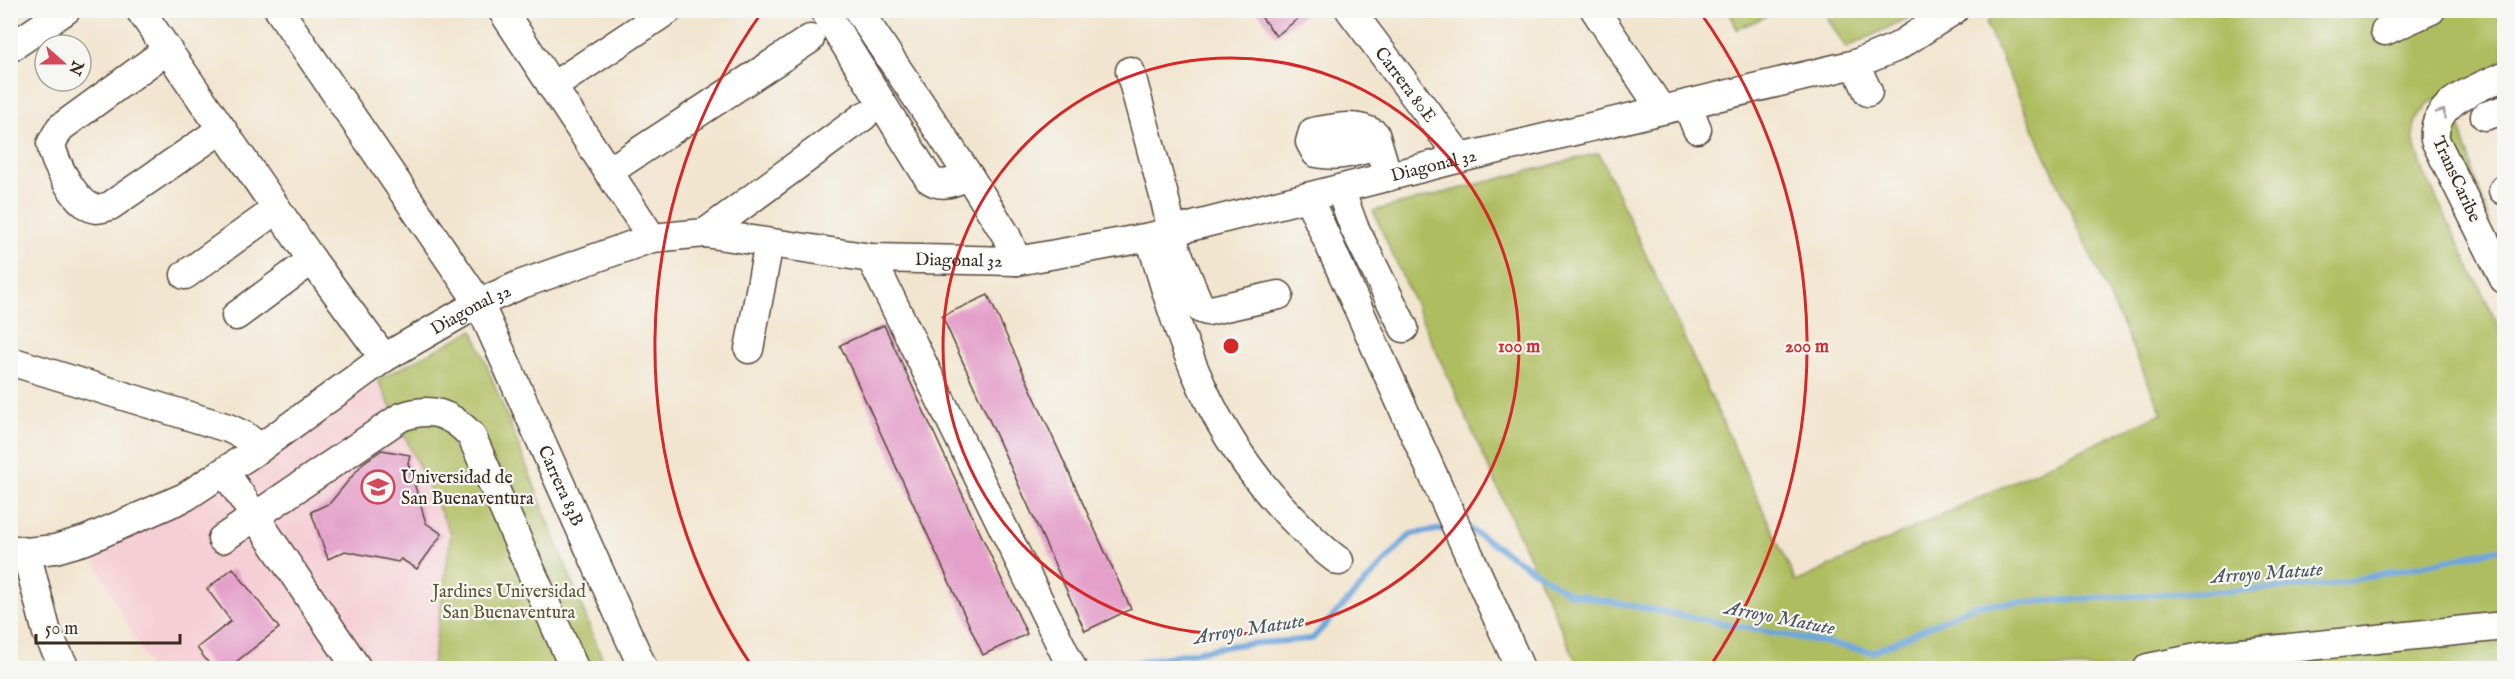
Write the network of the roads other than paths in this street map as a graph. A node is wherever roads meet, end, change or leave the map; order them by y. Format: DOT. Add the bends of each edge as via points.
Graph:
graph roads {
  1 [pos="66,10"];
  2 [pos="141,10"];
  3 [pos="279,10"];
  4 [pos="502,10"];
  5 [pos="668,10"];
  6 [pos="824,10"];
  7 [pos="858,10"];
  8 [pos="1350,10"];
  9 [pos="1595,10"];
  10 [pos="1953,10"];
  11 [pos="2432,10"];
  12 [pos="2385,31"];
  13 [pos="810,39"];
  14 [pos="10,48"];
  15 [pos="167,50"];
  16 [pos="1854,64"];
  17 [pos="1130,70"];
  18 [pos="2505,76"];
  19 [pos="552,87"];
  20 [pos="1868,92"];
  21 [pos="1682,114"];
  22 [pos="864,116"];
  23 [pos="222,129"];
  24 [pos="1378,146"];
  25 [pos="1461,158"];
  26 [pos="608,172"];
  27 [pos="969,176"];
  28 [pos="1388,177"];
  29 [pos="1340,189"];
  30 [pos="1308,197"];
  31 [pos="277,209"];
  32 [pos="705,233"];
  33 [pos="1162,234"];
  34 [pos="2494,234"];
  35 [pos="652,238"];
  36 [pos="769,243"];
  37 [pos="871,258"];
  38 [pos="312,260"];
  39 [pos="1017,261"];
  40 [pos="185,275"];
  41 [pos="2505,279"];
  42 [pos="1279,295"];
  43 [pos="479,303"];
  44 [pos="236,316"];
  45 [pos="1404,328"];
  46 [pos="750,349"];
  47 [pos="384,358"];
  48 [pos="10,361"];
  49 [pos="260,448"];
  50 [pos="225,472"];
  51 [pos="255,517"];
  52 [pos="222,539"];
  53 [pos="18,550"];
  54 [pos="1339,561"];
  55 [pos="2505,626"];
  56 [pos="352,661"];
  57 [pos="1069,661"];
  58 [pos="65,669"];
  59 [pos="574,669"];
  60 [pos="643,669"];
  61 [pos="1520,669"];
  62 [pos="2148,669"];
  1 -- 14 [label="street"];
  2 -- 15 [label="street"];
  3 -- 43 [label="street, Carrera 83B"];
  4 -- 19 [label="street"];
  5 -- 19 [label="street"];
  6 -- 27 [label="street" via="929,179 945,184"];
  7 -- 27 [label="street"];
  8 -- 25 [label="street, Carrera 80E"];
  9 -- 21 [label="street"];
  10 -- 16 [label="street, Diagonal 32" via="1897,47"];
  11 -- 12 [label="street"];
  13 -- 26 [label="street"];
  15 -- 23 [label="street"];
  15 -- 23 [label="street" via="60,128 51,144 54,162 84,204 97,209 110,206"];
  16 -- 20 [label="street"];
  16 -- 21 [label="street, Diagonal 32"];
  17 -- 33 [label="street"];
  34 -- 18 [label="street, TransCaribe, one-way" via="2435,140 2434,130 2447,105"];
  19 -- 26 [label="street"];
  21 -- 25 [label="street, Diagonal 32"];
  22 -- 32 [label="street"];
  23 -- 31 [label="street"];
  24 -- 28 [label="street"];
  25 -- 28 [label="street, Diagonal 32"];
  26 -- 35 [label="street"];
  27 -- 39 [label="street" via="1006,235"];
  28 -- 29 [label="street, Diagonal 32"];
  29 -- 30 [label="street, Diagonal 32"];
  29 -- 45 [label="street" via="1354,227"];
  30 -- 33 [label="street, Diagonal 32"];
  30 -- 61 [label="street"];
  31 -- 38 [label="street"];
  31 -- 40 [label="street"];
  32 -- 35 [label="street, Diagonal 32"];
  32 -- 36 [label="street, Diagonal 32"];
  33 -- 39 [label="street, Diagonal 32"];
  33 -- 42 [label="street" via="1176,249 1201,309 1207,311"];
  33 -- 54 [label="street" via="1182,343 1217,420 1265,488 1321,549"];
  34 -- 41 [label="street, TransCaribe"];
  35 -- 43 [label="street, Diagonal 32"];
  36 -- 37 [label="street, Diagonal 32"];
  36 -- 46 [label="street"];
  37 -- 39 [label="street, Diagonal 32"];
  37 -- 57 [label="street"];
  38 -- 44 [label="street"];
  38 -- 47 [label="street"];
  43 -- 47 [label="street, Diagonal 32"];
  43 -- 60 [label="street, Carrera 83B"];
  47 -- 49 [label="street, Diagonal 32"];
  48 -- 49 [label="street" via="228,428"];
  49 -- 50 [label="street, Diagonal 32"];
  50 -- 51 [label="street"];
  50 -- 53 [label="street, Diagonal 32" via="185,497 86,540 55,549"];
  51 -- 52 [label="street"];
  51 -- 56 [label="street"];
  51 -- 59 [label="street" via="401,417 416,411 438,412 458,421 471,435"];
  53 -- 58 [label="street" via="47,633"];
  55 -- 62 [label="street" via="2213,656"];
}
